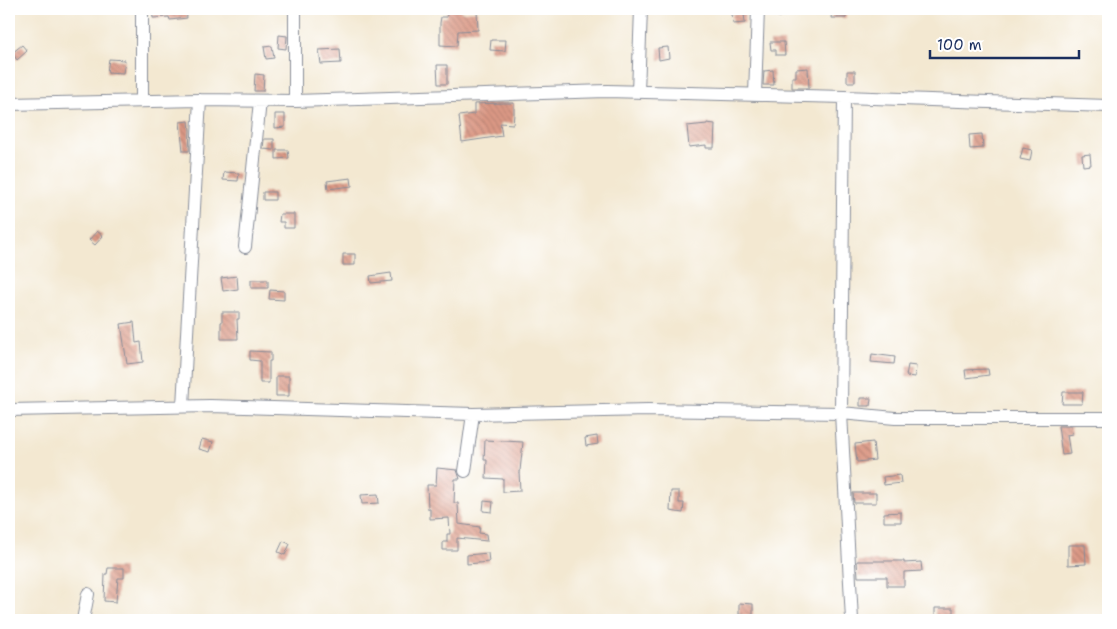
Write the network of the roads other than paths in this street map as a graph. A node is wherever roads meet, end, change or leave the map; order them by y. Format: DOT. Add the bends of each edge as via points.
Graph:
graph roads {
  1 [pos="142,9"];
  2 [pos="295,9"];
  3 [pos="641,9"];
  4 [pos="758,9"];
  5 [pos="638,92"];
  6 [pos="755,95"];
  7 [pos="844,97"];
  8 [pos="200,100"];
  9 [pos="142,101"];
  10 [pos="260,101"];
  11 [pos="295,101"];
  12 [pos="9,104"];
  13 [pos="1108,106"];
  14 [pos="245,247"];
  15 [pos="183,406"];
  16 [pos="9,410"];
  17 [pos="841,413"];
  18 [pos="473,414"];
  19 [pos="1108,418"];
  20 [pos="464,471"];
  21 [pos="88,594"];
  22 [pos="82,620"];
  23 [pos="852,620"];
  1 -- 9 [label="street"];
  2 -- 11 [label="street"];
  3 -- 5 [label="street"];
  4 -- 6 [label="street"];
  5 -- 6 [label="street"];
  5 -- 11 [label="street"];
  6 -- 7 [label="street"];
  7 -- 13 [label="street"];
  7 -- 17 [label="street"];
  8 -- 9 [label="street"];
  8 -- 10 [label="street"];
  8 -- 15 [label="street"];
  9 -- 12 [label="street"];
  10 -- 11 [label="street"];
  10 -- 14 [label="street"];
  15 -- 16 [label="street"];
  15 -- 18 [label="street"];
  17 -- 18 [label="street" via="648,410"];
  17 -- 19 [label="street" via="895,418"];
  17 -- 23 [label="street"];
  18 -- 20 [label="street"];
  21 -- 22 [label="street"];
}
